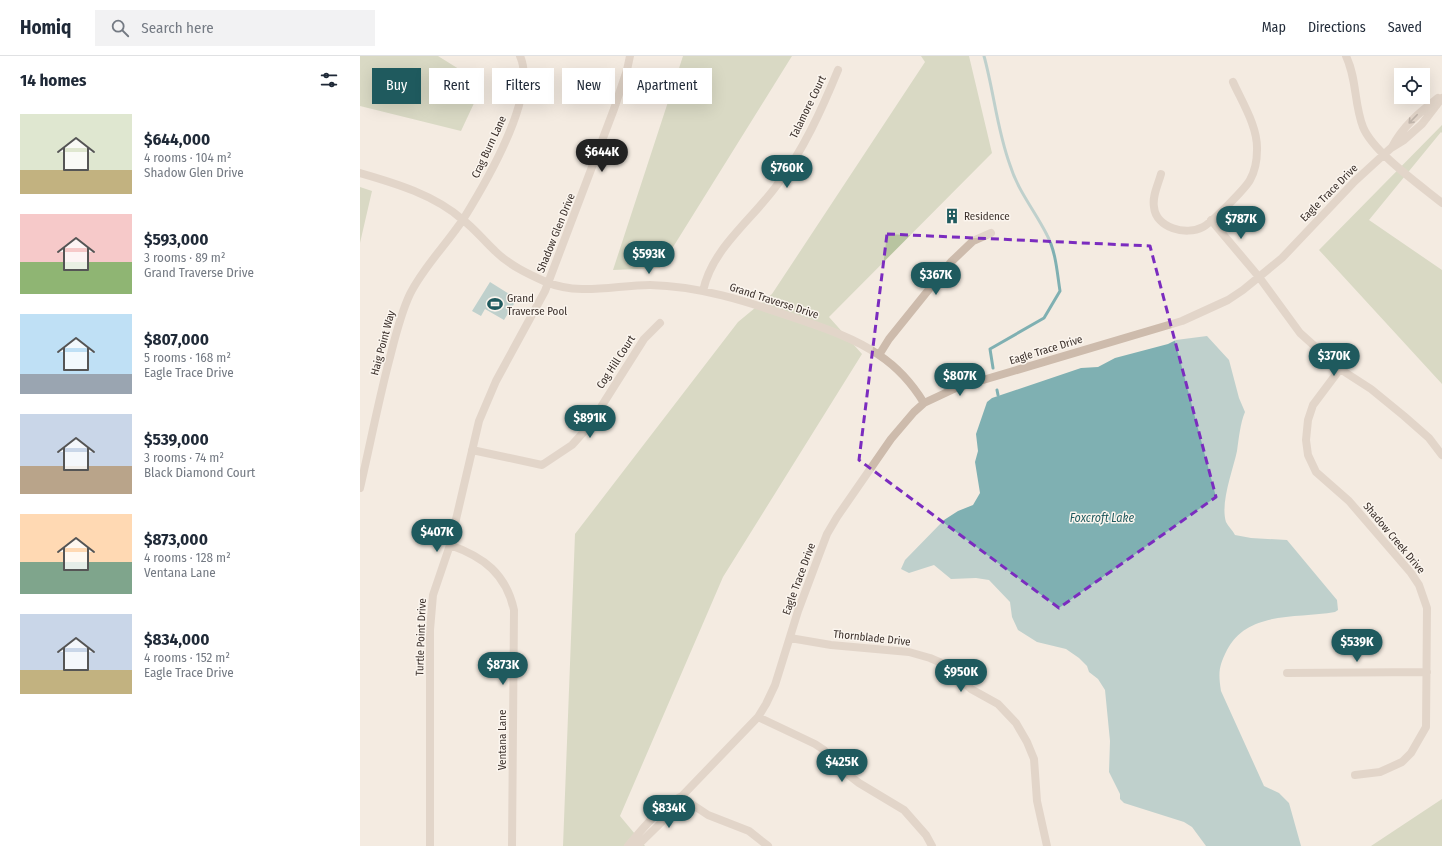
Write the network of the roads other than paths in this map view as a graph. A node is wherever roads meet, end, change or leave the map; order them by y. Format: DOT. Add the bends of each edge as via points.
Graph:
graph roads {
  1 [pos="520,56"];
  2 [pos="630,56"];
  3 [pos="1346,56"];
  4 [pos="838,70"];
  5 [pos="1233,82"];
  6 [pos="1442,95"];
  7 [pos="1442,98"];
  8 [pos="1391,148"];
  9 [pos="1385,155"];
  10 [pos="360,173"];
  11 [pos="1161,174"];
  12 [pos="1442,203"];
  13 [pos="463,219"];
  14 [pos="1211,220"];
  15 [pos="991,233"];
  16 [pos="1257,275"];
  17 [pos="548,283"];
  18 [pos="703,291"];
  19 [pos="660,323"];
  20 [pos="879,355"];
  21 [pos="1340,369"];
  22 [pos="924,403"];
  23 [pos="472,450"];
  24 [pos="1442,455"];
  25 [pos="360,488"];
  26 [pos="450,546"];
  27 [pos="790,638"];
  28 [pos="1427,672"];
  29 [pos="1287,673"];
  30 [pos="758,717"];
  31 [pos="1355,775"];
  32 [pos="681,797"];
  33 [pos="430,846"];
  34 [pos="512,846"];
  35 [pos="628,846"];
  36 [pos="637,846"];
  37 [pos="768,846"];
  38 [pos="932,846"];
  39 [pos="1047,846"];
  1 -- 13 [label="street, Crag Burn Lane" via="524,76 522,94 512,124 490,173"];
  2 -- 17 [label="street, Shadow Glen Drive" via="612,116"];
  3 -- 9 [label="street" via="1354,78 1364,129"];
  4 -- 18 [label="street, Talamore Court" via="825,102 793,161 778,185 717,257 706,278"];
  5 -- 14 [label="street" via="1255,135 1256,164 1250,180"];
  6 -- 8 [label="street, Eagle Trace Drive, one-way" via="1419,113 1399,134"];
  7 -- 8 [label="street, Eagle Trace Drive" via="1422,124"];
  8 -- 9 [label="street, Eagle Trace Drive"];
  9 -- 12 [label="street"];
  9 -- 16 [label="street, Eagle Trace Drive" via="1350,186 1282,258"];
  10 -- 13 [label="street, Grand Traverse Drive" via="425,196"];
  11 -- 14 [label="street" via="1154,194 1154,206 1156,216 1163,223 1184,230 1203,227"];
  13 -- 17 [label="street, Grand Traverse Drive" via="495,252"];
  13 -- 25 [label="street, Haig Point Way" via="424,270 404,308 386,372"];
  14 -- 16 [label="street"];
  15 -- 20 [label="street" via="973,240 951,262"];
  16 -- 21 [label="street" via="1300,333"];
  16 -- 22 [label="street, Eagle Trace Drive" via="1228,300 1182,321 956,388"];
  17 -- 18 [label="street, Grand Traverse Drive" via="588,289 649,285"];
  17 -- 23 [label="street, Turtle Point Drive" via="541,302 488,397"];
  18 -- 20 [label="street, Grand Traverse Drive" via="752,303 805,321 848,338"];
  19 -- 23 [label="street, Cog Hill Court" via="644,340 588,426 572,445 542,465"];
  20 -- 22 [label="street, Grand Traverse Drive" via="898,371"];
  21 -- 24 [label="street" via="1371,389 1404,416"];
  21 -- 28 [label="street, Shadow Creek Drive" via="1313,404 1306,440 1308,455 1316,472 1349,501 1419,585 1426,608"];
  22 -- 27 [label="street, Eagle Trace Drive" via="891,439 827,534"];
  23 -- 26 [label="street, Turtle Point Drive"];
  26 -- 33 [label="street, Turtle Point Drive" via="433,595 431,612"];
  26 -- 34 [label="street, Ventana Lane" via="467,551 492,568 510,595 514,610"];
  27 -- 30 [label="street, Eagle Trace Drive" via="775,685"];
  27 -- 39 [label="street, Thornblade Drive" via="831,645 909,652 930,658 944,664 971,689 998,704 1016,723 1028,742 1034,759 1037,801"];
  28 -- 29 [label="street"];
  28 -- 31 [label="street, Shadow Creek Drive" via="1426,727 1411,753 1402,762 1386,770"];
  30 -- 32 [label="street, Eagle Trace Drive"];
  30 -- 38 [label="street" via="824,750 837,766 859,783 904,810 926,835"];
  32 -- 35 [label="street, Eagle Trace Drive" via="666,804"];
  32 -- 36 [label="street, Eagle Trace Drive" via="673,811"];
  32 -- 37 [label="street" via="708,815 749,831"];
}
